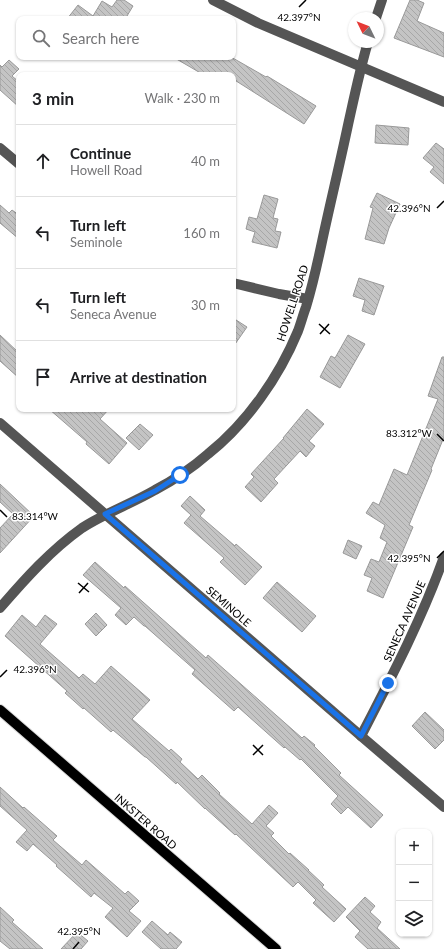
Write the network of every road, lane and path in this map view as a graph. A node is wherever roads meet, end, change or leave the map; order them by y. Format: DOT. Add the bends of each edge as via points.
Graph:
graph roads {
  1 [pos="213,0"];
  2 [pos="382,0"];
  3 [pos="378,12"];
  4 [pos="366,48"];
  5 [pos="361,67"];
  6 [pos="444,102"];
  7 [pos="0,148"];
  8 [pos="16,161"];
  9 [pos="236,284"];
  10 [pos="308,300"];
  11 [pos="0,423"];
  12 [pos="105,514"];
  13 [pos="444,557"];
  14 [pos="0,608"];
  15 [pos="0,710"];
  16 [pos="361,736"];
  17 [pos="444,807"];
  18 [pos="276,949"];
  1 -- 5 [label="street" via="258,23"];
  2 -- 3 [label="street"];
  4 -- 5 [label="street, HOWELL ROAD"];
  5 -- 6 [label="street"];
  5 -- 10 [label="street, HOWELL ROAD"];
  7 -- 8 [label="street"];
  9 -- 10 [label="street"];
  10 -- 12 [label="street, HOWELL ROAD" via="299,329 280,369 260,400 236,428 210,453 180,475 155,491"];
  11 -- 12 [label="street, SEMINOLE"];
  12 -- 14 [label="street, HOWELL ROAD" via="61,545"];
  12 -- 16 [label="street, SEMINOLE"];
  13 -- 16 [label="street, SENECA AVENUE" via="417,623"];
  15 -- 18 [label="main road, INKSTER ROAD"];
  16 -- 17 [label="street, SEMINOLE"];
}
